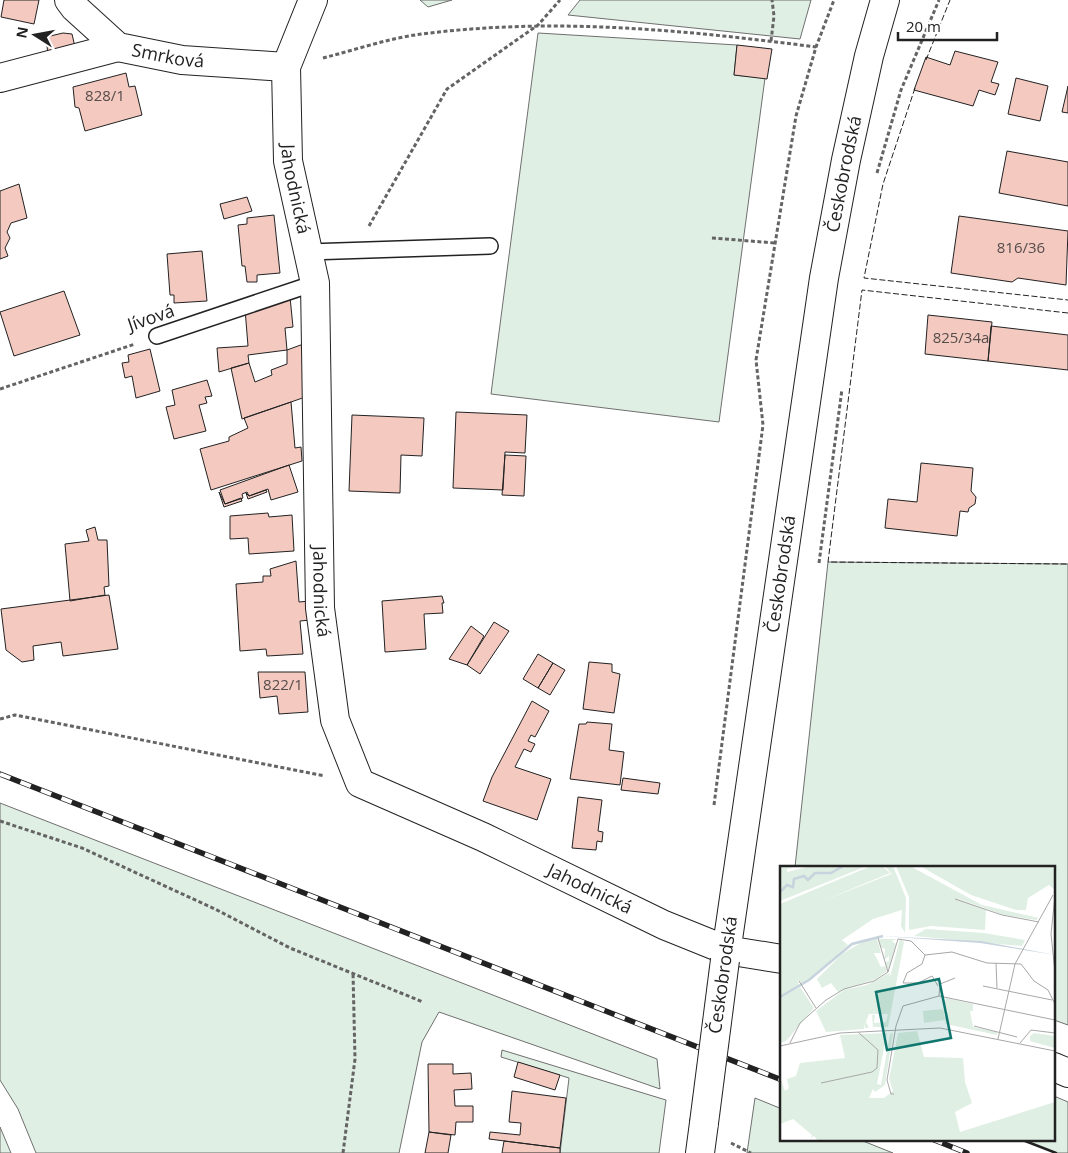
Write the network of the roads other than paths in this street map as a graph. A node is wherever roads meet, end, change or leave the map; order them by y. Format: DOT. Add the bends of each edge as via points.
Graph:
graph roads {
  1 [pos="69,0"];
  2 [pos="313,0"];
  3 [pos="885,0"];
  4 [pos="118,46"];
  5 [pos="286,67"];
  6 [pos="0,78"];
  7 [pos="490,246"];
  8 [pos="308,252"];
  9 [pos="315,283"];
  10 [pos="157,336"];
  11 [pos="726,955"];
  12 [pos="780,959"];
  13 [pos="1056,1068"];
  14 [pos="1068,1073"];
  15 [pos="700,1153"];
  1 -- 4 [label="street, Smrková"];
  2 -- 5 [label="street, Jahodnická"];
  3 -- 11 [label="street, Českobrodská" via="863,84 824,278"];
  4 -- 5 [label="street, Smrková" via="182,60"];
  4 -- 6 [label="street"];
  5 -- 8 [label="street, Jahodnická" via="288,161"];
  7 -- 8 [label="lane"];
  8 -- 9 [label="street, Jahodnická"];
  9 -- 10 [label="lane, Jívová"];
  9 -- 11 [label="street, Jahodnická" via="320,608 335,720 360,783 483,837"];
  11 -- 12 [label="street, Jahodnická"];
  11 -- 15 [label="street, Českobrodská, bridge"];
  13 -- 14 [label="street"];
}
